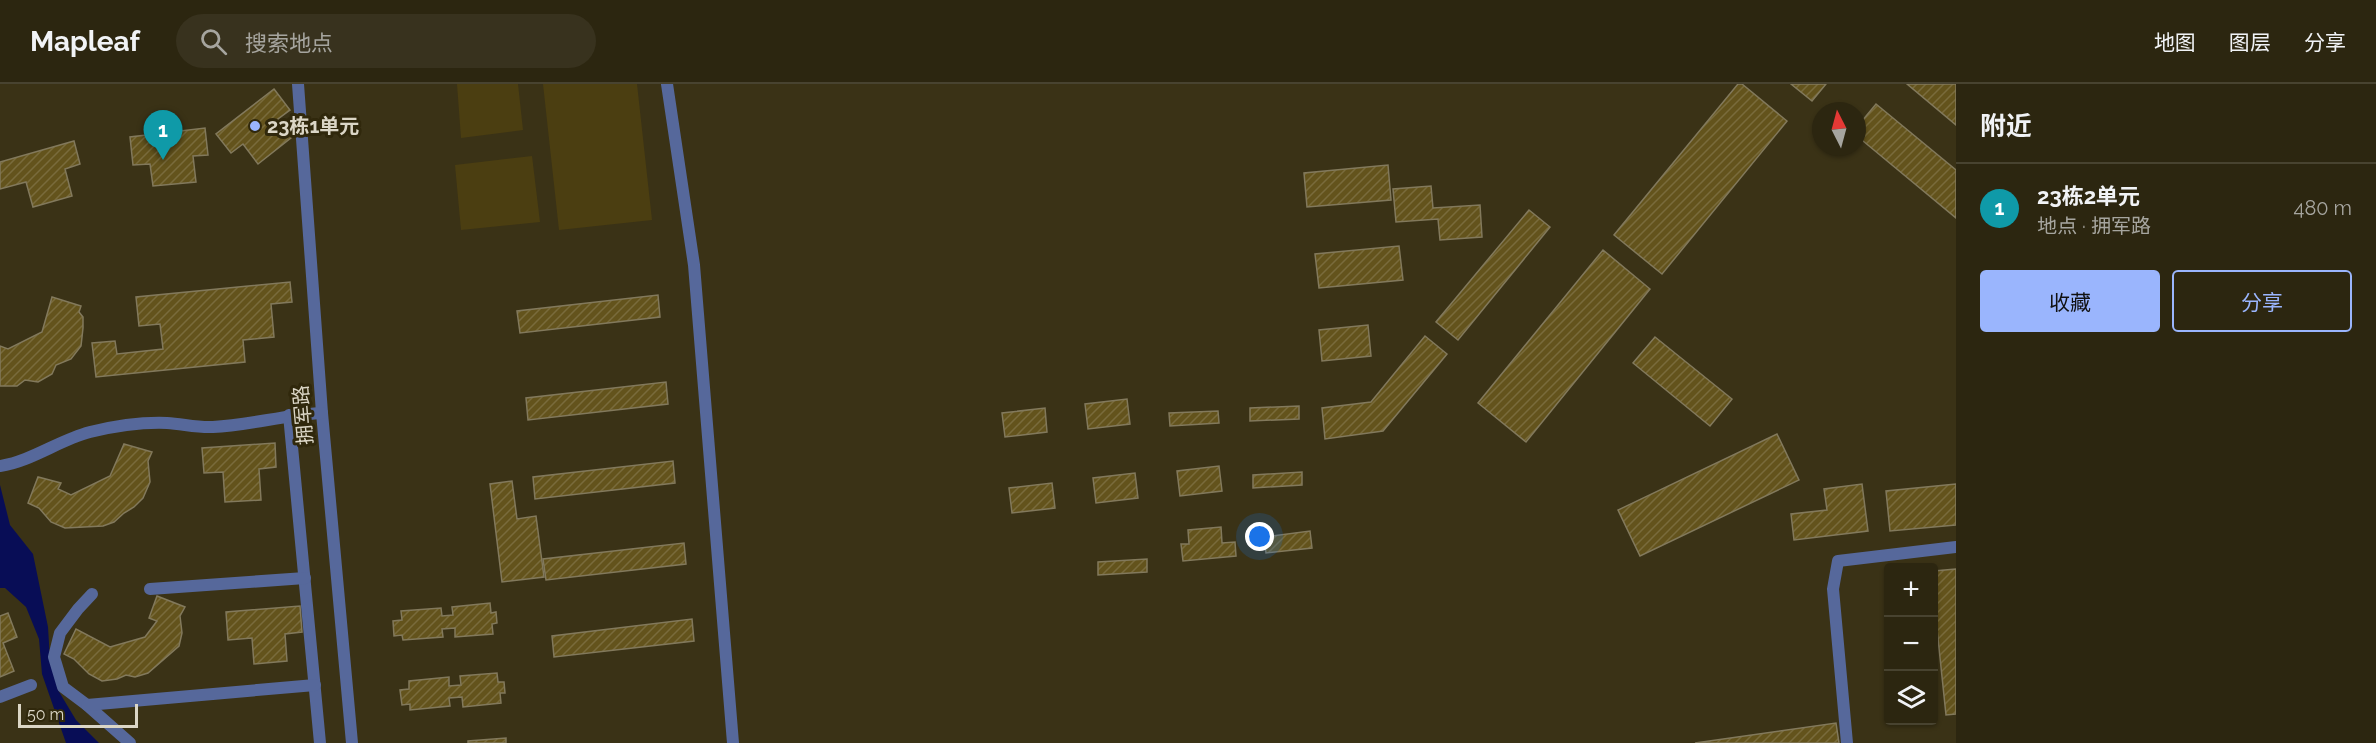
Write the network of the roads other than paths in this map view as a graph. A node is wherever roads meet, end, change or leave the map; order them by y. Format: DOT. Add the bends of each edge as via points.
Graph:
graph roads {
  1 [pos="298,84"];
  2 [pos="666,84"];
  3 [pos="322,413"];
  4 [pos="289,415"];
  5 [pos="0,466"];
  6 [pos="1956,547"];
  7 [pos="305,578"];
  8 [pos="150,589"];
  9 [pos="92,594"];
  10 [pos="31,685"];
  11 [pos="315,685"];
  12 [pos="0,697"];
  13 [pos="87,705"];
  14 [pos="130,743"];
  15 [pos="320,743"];
  16 [pos="352,743"];
  17 [pos="733,743"];
  18 [pos="1846,743"];
  1 -- 3 [label="street, 拥军路"];
  2 -- 17 [label="street" via="694,265"];
  3 -- 4 [label="street"];
  3 -- 16 [label="street, 拥军路"];
  4 -- 5 [label="street" via="210,427 133,423 88,432 14,464"];
  4 -- 7 [label="street"];
  6 -- 18 [label="street" via="1838,561 1833,590"];
  7 -- 8 [label="street"];
  7 -- 11 [label="street"];
  9 -- 13 [label="street" via="60,633 54,657 63,687"];
  10 -- 12 [label="street"];
  11 -- 13 [label="street"];
  11 -- 15 [label="street"];
  13 -- 14 [label="street"];
}
